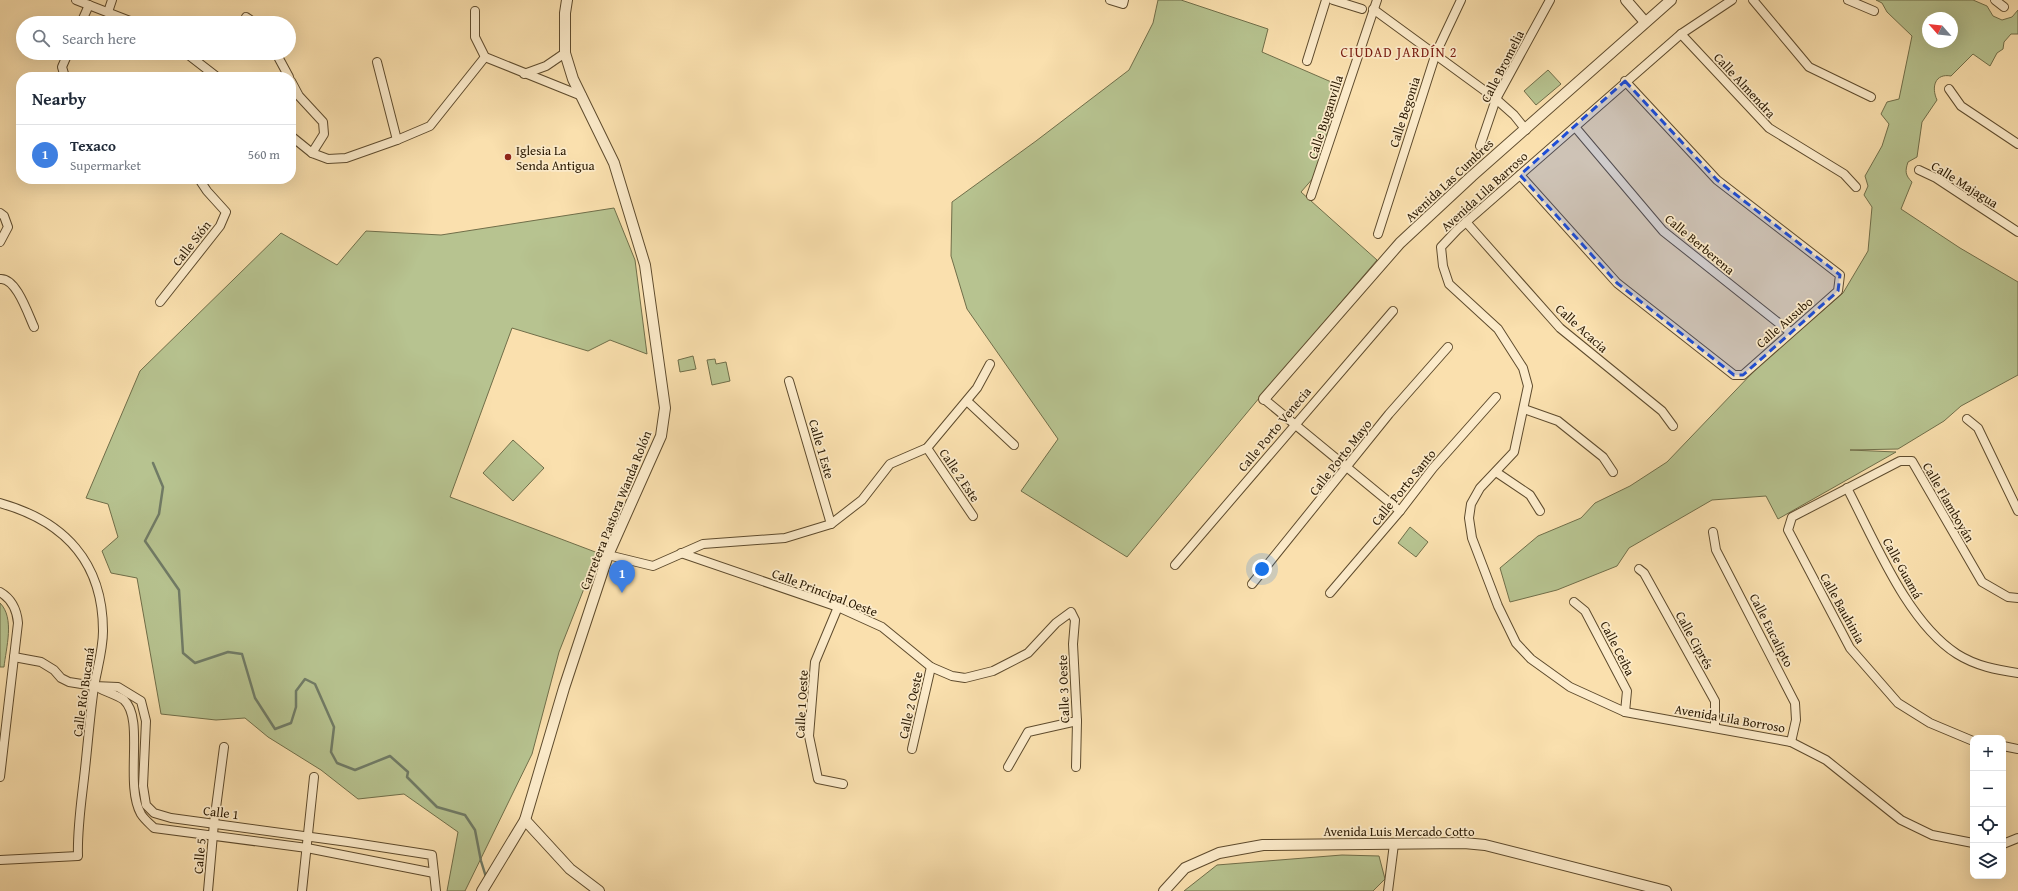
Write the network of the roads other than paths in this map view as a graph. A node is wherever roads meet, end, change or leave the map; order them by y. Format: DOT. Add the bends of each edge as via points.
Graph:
graph roads {
  1 [pos="76,0"];
  2 [pos="112,0"];
  3 [pos="567,0"];
  4 [pos="1110,0"];
  5 [pos="1124,0"];
  6 [pos="1326,0"];
  7 [pos="1332,0"];
  8 [pos="1377,0"];
  9 [pos="1461,0"];
  10 [pos="1550,0"];
  11 [pos="1626,0"];
  12 [pos="1671,0"];
  13 [pos="1732,0"];
  14 [pos="1753,0"];
  15 [pos="1848,0"];
  16 [pos="1995,0"];
  17 [pos="88,4"];
  18 [pos="2004,7"];
  19 [pos="1362,9"];
  20 [pos="1373,9"];
  21 [pos="475,11"];
  22 [pos="1874,11"];
  23 [pos="108,12"];
  24 [pos="84,16"];
  25 [pos="118,16"];
  26 [pos="1645,22"];
  27 [pos="1681,34"];
  28 [pos="565,48"];
  29 [pos="1436,53"];
  30 [pos="484,56"];
  31 [pos="65,60"];
  32 [pos="195,60"];
  33 [pos="280,60"];
  34 [pos="377,62"];
  35 [pos="1307,62"];
  36 [pos="64,72"];
  37 [pos="211,72"];
  38 [pos="286,72"];
  39 [pos="524,74"];
  40 [pos="1625,82"];
  41 [pos="1949,89"];
  42 [pos="296,90"];
  43 [pos="582,96"];
  44 [pos="1871,98"];
  45 [pos="1496,99"];
  46 [pos="1575,127"];
  47 [pos="1526,130"];
  48 [pos="296,140"];
  49 [pos="397,140"];
  50 [pos="2018,144"];
  51 [pos="1480,146"];
  52 [pos="312,153"];
  53 [pos="1919,170"];
  54 [pos="1520,175"];
  55 [pos="202,184"];
  56 [pos="1856,187"];
  57 [pos="1311,196"];
  58 [pos="0,213"];
  59 [pos="1466,222"];
  60 [pos="2018,232"];
  61 [pos="1378,234"];
  62 [pos="0,242"];
  63 [pos="0,279"];
  64 [pos="160,302"];
  65 [pos="1393,310"];
  66 [pos="34,327"];
  67 [pos="1790,332"];
  68 [pos="1448,347"];
  69 [pos="990,364"];
  70 [pos="789,381"];
  71 [pos="1496,397"];
  72 [pos="1264,399"];
  73 [pos="967,401"];
  74 [pos="1524,409"];
  75 [pos="1967,419"];
  76 [pos="1294,424"];
  77 [pos="1673,426"];
  78 [pos="1014,445"];
  79 [pos="927,448"];
  80 [pos="1347,467"];
  81 [pos="1496,472"];
  82 [pos="1613,472"];
  83 [pos="1847,488"];
  84 [pos="0,503"];
  85 [pos="1400,511"];
  86 [pos="1540,511"];
  87 [pos="2018,511"];
  88 [pos="973,516"];
  89 [pos="831,524"];
  90 [pos="1713,532"];
  91 [pos="681,553"];
  92 [pos="608,555"];
  93 [pos="1175,565"];
  94 [pos="1639,570"];
  95 [pos="1252,584"];
  96 [pos="0,592"];
  97 [pos="1330,594"];
  98 [pos="2018,598"];
  99 [pos="1574,602"];
  100 [pos="1498,606"];
  101 [pos="838,607"];
  102 [pos="1071,612"];
  103 [pos="14,657"];
  104 [pos="931,667"];
  105 [pos="2018,673"];
  106 [pos="94,686"];
  107 [pos="1625,712"];
  108 [pos="1077,721"];
  109 [pos="1715,728"];
  110 [pos="1970,740"];
  111 [pos="1791,742"];
  112 [pos="224,747"];
  113 [pos="2006,747"];
  114 [pos="912,749"];
  115 [pos="2018,749"];
  116 [pos="1008,767"];
  117 [pos="1076,767"];
  118 [pos="0,777"];
  119 [pos="314,777"];
  120 [pos="843,784"];
  121 [pos="525,820"];
  122 [pos="214,823"];
  123 [pos="213,835"];
  124 [pos="308,836"];
  125 [pos="2018,838"];
  126 [pos="1970,842"];
  127 [pos="2006,843"];
  128 [pos="1394,844"];
  129 [pos="307,848"];
  130 [pos="0,860"];
  131 [pos="434,873"];
  132 [pos="208,891"];
  133 [pos="302,891"];
  134 [pos="436,891"];
  135 [pos="482,891"];
  136 [pos="599,891"];
  137 [pos="1164,891"];
  138 [pos="1388,891"];
  139 [pos="1666,891"];
  1 -- 17 [label="street"];
  2 -- 23 [label="street"];
  3 -- 28 [label="street, Carretera Pastora Wanda Rolón"];
  4 -- 5 [label="street" via="1123,4"];
  6 -- 35 [label="street"];
  7 -- 19 [label="street"];
  8 -- 20 [label="street, Calle Buganvilla"];
  9 -- 29 [label="street, Calle Begonia"];
  10 -- 45 [label="street, Calle Bromelia"];
  11 -- 26 [label="street"];
  12 -- 26 [label="street, Avenida Las Cumbres"];
  13 -- 27 [label="street, Avenida Lila Barroso"];
  14 -- 44 [label="street" via="1809,67"];
  15 -- 22 [label="street"];
  16 -- 18 [label="street"];
  17 -- 23 [label="street"];
  17 -- 24 [label="street"];
  20 -- 29 [label="street"];
  20 -- 57 [label="street, Calle Buganvilla"];
  21 -- 30 [label="street" via="474,37"];
  23 -- 25 [label="street"];
  26 -- 47 [label="street, Avenida Las Cumbres"];
  27 -- 40 [label="street, Avenida Lila Barroso"];
  27 -- 56 [label="street, Calle Almendra" via="1768,128 1844,174"];
  28 -- 39 [label="street" via="546,66"];
  28 -- 43 [label="street, Carretera Pastora Wanda Rolón" via="573,79"];
  29 -- 45 [label="street"];
  29 -- 61 [label="street, Calle Begonia"];
  30 -- 39 [label="street"];
  30 -- 49 [label="street" via="430,126"];
  31 -- 36 [label="street" via="62,67"];
  32 -- 37 [label="street"];
  33 -- 38 [label="street"];
  34 -- 49 [label="street"];
  39 -- 43 [label="street"];
  40 -- 46 [label="street, Avenida Lila Barroso"];
  40 -- 67 [label="street, Calle Ausubo" via="1717,180 1840,275 1838,291"];
  41 -- 50 [label="street" via="1960,106"];
  42 -- 52 [label="street" via="323,122 324,134"];
  43 -- 92 [label="street, Carretera Pastora Wanda Rolón" via="614,163 645,265 665,408 660,436"];
  45 -- 47 [label="street"];
  45 -- 51 [label="street, Calle Bromelia"];
  46 -- 54 [label="street, Avenida Lila Barroso"];
  46 -- 67 [label="street, Calle Berberena" via="1663,231"];
  47 -- 72 [label="street, Avenida Las Cumbres" via="1400,243"];
  48 -- 52 [label="street"];
  49 -- 52 [label="street" via="346,158 328,159"];
  53 -- 60 [label="street, Calle Majagua" via="1936,178"];
  54 -- 59 [label="street, Avenida Lila Barroso"];
  54 -- 67 [label="street, Calle Ausubo" via="1617,283 1734,375 1743,375"];
  55 -- 64 [label="street, Calle Sión" via="226,212 224,219"];
  58 -- 62 [label="street" via="8,227"];
  59 -- 74 [label="street, Avenida Lila Barroso" via="1441,247 1443,266 1449,284 1498,329 1523,368 1528,386"];
  59 -- 77 [label="street, Calle Acacia" via="1560,328 1662,411"];
  63 -- 66 [label="street" via="4,278 15,286"];
  65 -- 76 [label="street, Calle Porto Venecia"];
  68 -- 80 [label="street, Calle Porto Mayo"];
  69 -- 73 [label="street"];
  70 -- 89 [label="street, Calle 1 Este"];
  71 -- 85 [label="street, Calle Porto Santo" via="1433,468"];
  72 -- 76 [label="street"];
  73 -- 78 [label="street"];
  73 -- 79 [label="street"];
  74 -- 81 [label="street, Avenida Lila Barroso" via="1514,452"];
  74 -- 82 [label="street" via="1558,421 1603,457"];
  75 -- 87 [label="street" via="1978,428"];
  76 -- 80 [label="street"];
  76 -- 93 [label="street, Calle Porto Venecia"];
  79 -- 88 [label="street, Calle 2 Este"];
  79 -- 89 [label="street" via="890,464 862,500"];
  80 -- 85 [label="street"];
  80 -- 95 [label="street, Calle Porto Mayo"];
  81 -- 86 [label="street" via="1530,495"];
  81 -- 100 [label="street, Avenida Lila Barroso" via="1480,488 1471,504 1469,518 1472,538"];
  83 -- 98 [label="street, Calle Flamboyán" via="1900,461 1912,461 1982,582 2008,597"];
  83 -- 105 [label="street, Calle Guamá" via="1906,601 1936,639 1958,655 1987,667"];
  83 -- 110 [label="street, Calle Bauhinia" via="1792,517 1788,530 1850,648 1898,703 1930,723"];
  84 -- 106 [label="street, Calle Río Bucaná" via="23,511 66,536 84,558 101,601 103,632"];
  85 -- 97 [label="street, Calle Porto Santo"];
  89 -- 91 [label="street" via="785,538 703,544"];
  90 -- 111 [label="street, Calle Eucalipto" via="1716,550 1795,703 1796,720"];
  91 -- 92 [label="street" via="653,566"];
  91 -- 101 [label="street, Calle Principal Oeste"];
  92 -- 121 [label="street, Carretera Pastora Wanda Rolón" via="564,688"];
  94 -- 109 [label="street, Calle Ciprés" via="1644,573 1715,701"];
  96 -- 103 [label="street" via="12,603 17,613"];
  99 -- 107 [label="street, Calle Ceiba" via="1585,611 1626,691"];
  100 -- 107 [label="street, Avenida Lila Borroso" via="1516,643 1530,659 1570,687"];
  101 -- 104 [label="street, Calle Principal Oeste" via="882,627"];
  101 -- 120 [label="street, Calle 1 Oeste" via="815,662 809,736 818,780"];
  102 -- 104 [label="street, Calle Principal Oeste" via="1028,653 993,671 965,678 952,676"];
  102 -- 108 [label="street, Calle 3 Oeste" via="1075,620"];
  103 -- 106 [label="street, Calle 1" via="41,662 69,682"];
  103 -- 118 [label="street"];
  104 -- 114 [label="street, Calle 2 Oeste"];
  106 -- 122 [label="street, Calle 1" via="118,687 141,701 146,721 143,786 146,805 163,817"];
  106 -- 123 [label="street, Calle 1" via="125,701 135,723 134,798 141,815 154,828"];
  106 -- 130 [label="street, Calle Río Bucaná" via="80,812 78,856"];
  107 -- 109 [label="street, Avenida Lila Borroso"];
  108 -- 116 [label="street" via="1028,732"];
  108 -- 117 [label="street, Calle 3 Oeste"];
  109 -- 111 [label="street, Avenida Lila Borroso"];
  111 -- 126 [label="street, Avenida Lila Borroso" via="1826,760 1901,820 1932,835"];
  112 -- 122 [label="street, Calle 5"];
  113 -- 115 [label="street"];
  119 -- 124 [label="street"];
  121 -- 135 [label="street, Carretera Pastora Wanda Rolón"];
  121 -- 136 [label="street" via="570,869"];
  122 -- 123 [label="street, Calle 5"];
  122 -- 124 [label="street, Calle 1"];
  123 -- 129 [label="street, Calle 1"];
  123 -- 132 [label="street, Calle 5"];
  124 -- 129 [label="street"];
  124 -- 131 [label="street, Calle 1" via="432,855"];
  125 -- 127 [label="street"];
  128 -- 137 [label="street, Avenida Luis Mercado Cotto" via="1263,845 1219,853 1185,868"];
  128 -- 138 [label="street"];
  128 -- 139 [label="street, Avenida Luis Mercado Cotto" via="1485,845"];
  129 -- 131 [label="street, Calle 1"];
  129 -- 133 [label="street"];
  131 -- 134 [label="street, Calle 1"];
}
